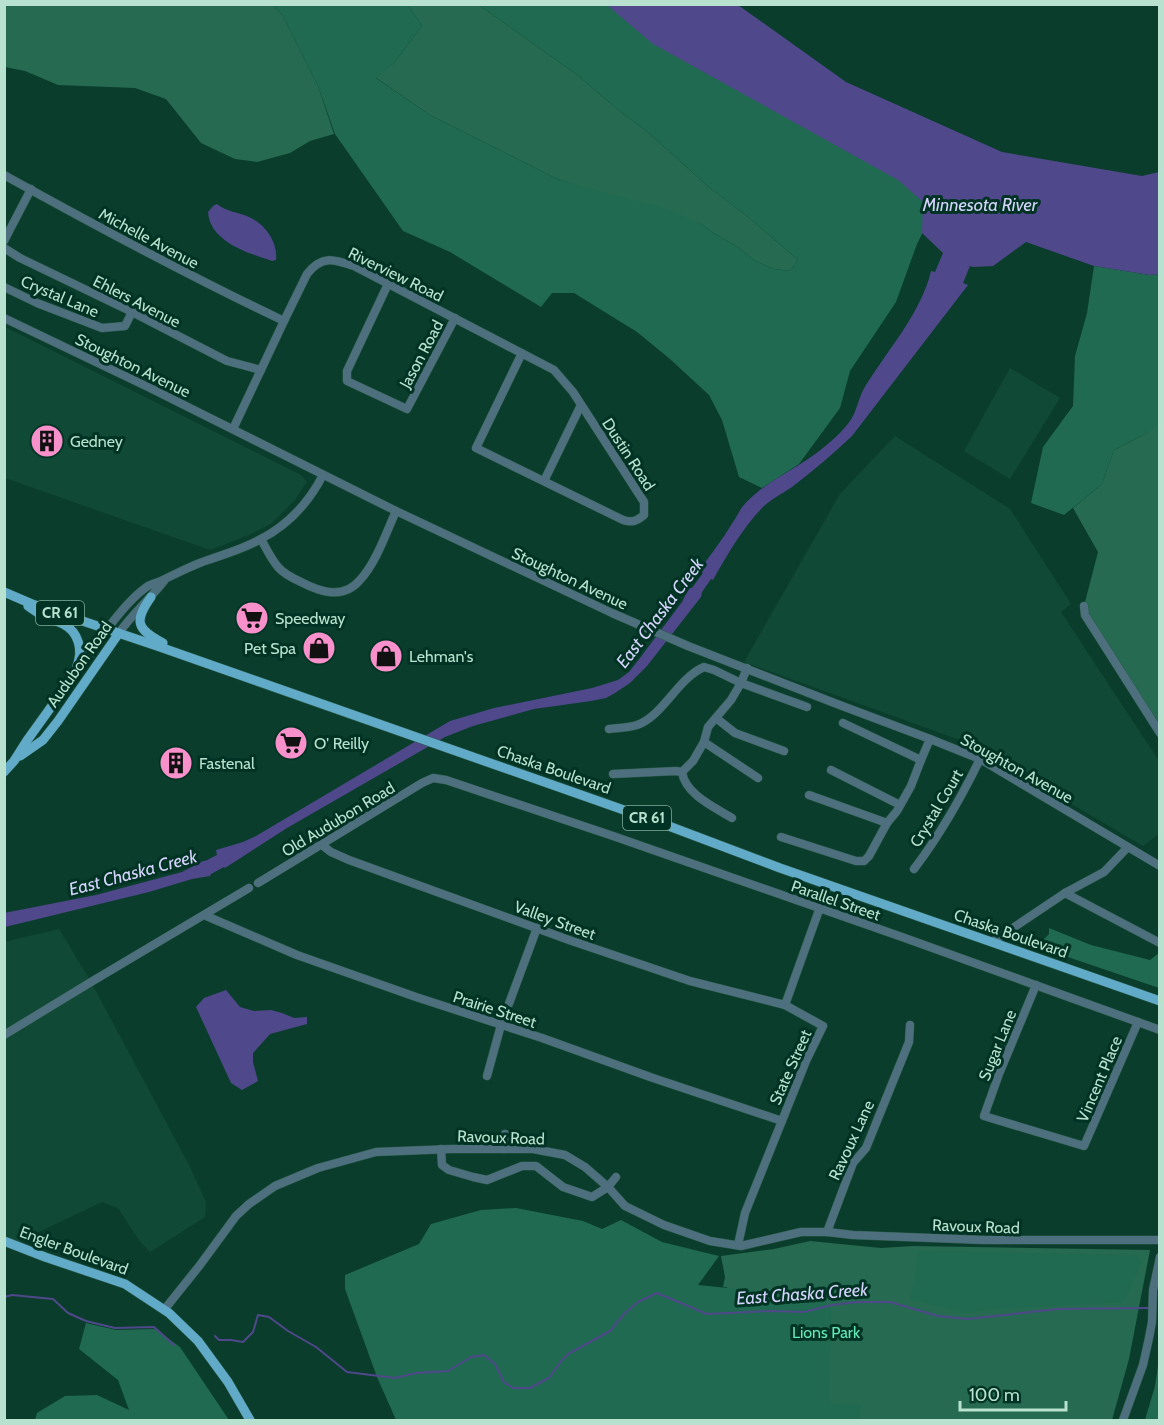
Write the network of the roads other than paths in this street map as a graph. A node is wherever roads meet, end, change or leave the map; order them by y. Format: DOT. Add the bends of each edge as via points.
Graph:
graph roads {
  1 [pos="4,175"];
  2 [pos="31,189"];
  3 [pos="4,241"];
  4 [pos="4,248"];
  5 [pos="388,284"];
  6 [pos="4,287"];
  7 [pos="132,312"];
  8 [pos="4,318"];
  9 [pos="455,318"];
  10 [pos="284,321"];
  11 [pos="522,353"];
  12 [pos="261,370"];
  13 [pos="581,405"];
  14 [pos="233,429"];
  15 [pos="323,475"];
  16 [pos="544,481"];
  17 [pos="396,511"];
  18 [pos="261,539"];
  19 [pos="165,580"];
  20 [pos="9,594"];
  21 [pos="151,597"];
  22 [pos="1084,606"];
  23 [pos="107,629"];
  24 [pos="118,633"];
  25 [pos="194,659"];
  26 [pos="747,668"];
  27 [pos="72,678"];
  28 [pos="741,683"];
  29 [pos="807,706"];
  30 [pos="716,718"];
  31 [pos="843,723"];
  32 [pos="609,729"];
  33 [pos="1160,734"];
  34 [pos="930,739"];
  35 [pos="704,742"];
  36 [pos="784,751"];
  37 [pos="980,759"];
  38 [pos="921,760"];
  39 [pos="14,761"];
  40 [pos="5,770"];
  41 [pos="831,770"];
  42 [pos="682,772"];
  43 [pos="613,774"];
  44 [pos="433,778"];
  45 [pos="758,778"];
  46 [pos="809,795"];
  47 [pos="900,804"];
  48 [pos="732,818"];
  49 [pos="887,823"];
  50 [pos="781,837"];
  51 [pos="322,845"];
  52 [pos="1127,848"];
  53 [pos="1160,866"];
  54 [pos="914,869"];
  55 [pos="258,883"];
  56 [pos="828,885"];
  57 [pos="249,888"];
  58 [pos="1065,893"];
  59 [pos="820,909"];
  60 [pos="204,915"];
  61 [pos="537,928"];
  62 [pos="992,942"];
  63 [pos="1160,943"];
  64 [pos="1036,985"];
  65 [pos="1160,1001"];
  66 [pos="785,1005"];
  67 [pos="1138,1022"];
  68 [pos="501,1025"];
  69 [pos="910,1025"];
  70 [pos="1160,1030"];
  71 [pos="4,1035"];
  72 [pos="488,1076"];
  73 [pos="782,1121"];
  74 [pos="505,1134"];
  75 [pos="1084,1146"];
  76 [pos="441,1149"];
  77 [pos="504,1149"];
  78 [pos="616,1177"];
  79 [pos="608,1187"];
  80 [pos="827,1232"];
  81 [pos="1160,1240"];
  82 [pos="4,1241"];
  83 [pos="738,1245"];
  84 [pos="1160,1257"];
  85 [pos="164,1310"];
  86 [pos="250,1420"];
  87 [pos="1123,1420"];
  1 -- 2 [label="street, Michelle Avenue"];
  2 -- 3 [label="street"];
  2 -- 10 [label="street, Michelle Avenue"];
  4 -- 7 [label="street, Ehlers Avenue"];
  5 -- 9 [label="street, Riverview Road"];
  5 -- 9 [label="street, Jason Road" via="347,371 347,381 406,409"];
  5 -- 10 [label="street, Riverview Road" via="338,260 324,261 307,274"];
  6 -- 7 [label="street, Crystal Lane" via="102,328 125,326"];
  7 -- 12 [label="street, Ehlers Avenue" via="227,361"];
  8 -- 14 [label="street, Stoughton Avenue"];
  9 -- 11 [label="street, Riverview Road"];
  10 -- 12 [label="street, Riverview Road"];
  11 -- 13 [label="street, Riverview Road" via="554,370"];
  11 -- 16 [label="street" via="476,448"];
  12 -- 14 [label="street, Riverview Road"];
  13 -- 16 [label="street"];
  13 -- 16 [label="street, Dustin Road" via="644,502 644,515 630,522"];
  14 -- 15 [label="street, Stoughton Avenue"];
  15 -- 17 [label="street, Stoughton Avenue"];
  15 -- 18 [label="street, Audubon Road" via="300,509"];
  17 -- 18 [label="street" via="360,580 337,592 322,592 287,575"];
  17 -- 26 [label="street, Stoughton Avenue" via="642,627"];
  18 -- 19 [label="street, Audubon Road"];
  19 -- 21 [label="street, Audubon Road"];
  19 -- 23 [label="street, Audubon Road" via="141,591"];
  20 -- 23 [label="main road, Chaska Boulevard / CR 61"];
  20 -- 27 [label="main road" via="75,634 80,653"];
  21 -- 24 [label="street, Audubon Road"];
  21 -- 25 [label="main road" via="140,613 145,632"];
  22 -- 33 [label="street" via="1084,615"];
  23 -- 24 [label="main road, Chaska Boulevard / CR 61"];
  23 -- 27 [label="main road, Audubon Road"];
  24 -- 25 [label="main road, Chaska Boulevard / CR 61"];
  24 -- 39 [label="main road, Audubon Road" via="43,740"];
  25 -- 56 [label="main road, Chaska Boulevard / CR 61"];
  26 -- 28 [label="street"];
  26 -- 34 [label="street, Stoughton Avenue"];
  27 -- 39 [label="main road, Audubon Road"];
  28 -- 29 [label="street"];
  28 -- 30 [label="street"];
  28 -- 32 [label="street" via="704,668 687,678 645,720"];
  30 -- 35 [label="street"];
  30 -- 36 [label="street" via="735,733"];
  31 -- 38 [label="street"];
  34 -- 37 [label="street, Stoughton Avenue"];
  34 -- 38 [label="street"];
  35 -- 42 [label="street"];
  35 -- 45 [label="street"];
  37 -- 52 [label="street, Stoughton Avenue"];
  37 -- 54 [label="street, Crystal Court" via="932,846"];
  38 -- 47 [label="street"];
  39 -- 40 [label="main road, Audubon Road"];
  41 -- 47 [label="street"];
  42 -- 43 [label="street"];
  42 -- 48 [label="street" via="695,794"];
  44 -- 51 [label="street, Old Audubon Road"];
  44 -- 59 [label="street, Parallel Street" via="502,798"];
  46 -- 49 [label="street"];
  47 -- 49 [label="street"];
  49 -- 50 [label="street" via="864,861"];
  51 -- 55 [label="street, Old Audubon Road"];
  51 -- 61 [label="street, Valley Street" via="349,860"];
  52 -- 53 [label="street, Stoughton Avenue"];
  52 -- 58 [label="street" via="1104,872"];
  56 -- 59 [label="street, State Street"];
  56 -- 62 [label="main road, Chaska Boulevard / CR 61"];
  57 -- 60 [label="street"];
  58 -- 62 [label="street"];
  58 -- 63 [label="street"];
  59 -- 64 [label="street, Parallel Street"];
  59 -- 66 [label="street, State Street"];
  60 -- 68 [label="street, Prairie Street" via="297,955"];
  60 -- 71 [label="street"];
  61 -- 66 [label="street, Valley Street" via="690,981"];
  61 -- 68 [label="street"];
  62 -- 65 [label="main road, Chaska Boulevard / CR 61"];
  64 -- 67 [label="street, Parallel Street"];
  64 -- 75 [label="street, Sugar Lane" via="984,1116"];
  66 -- 73 [label="street, State Street" via="823,1026"];
  67 -- 70 [label="street, Parallel Street"];
  67 -- 75 [label="street, Vincent Place"];
  68 -- 72 [label="street"];
  68 -- 73 [label="street, Prairie Street"];
  69 -- 80 [label="street, Ravoux Lane" via="909,1042 866,1148 853,1162"];
  73 -- 83 [label="street, State Street" via="745,1213"];
  74 -- 77 [label="street"];
  76 -- 77 [label="street, Ravoux Road"];
  76 -- 79 [label="street" via="442,1165 473,1177 487,1180 522,1166 536,1166 563,1187 592,1197"];
  76 -- 85 [label="street, Ravoux Road" via="376,1152 318,1168 275,1186 236,1216"];
  77 -- 79 [label="street, Ravoux Road" via="565,1155"];
  78 -- 79 [label="street"];
  79 -- 83 [label="street, Ravoux Road" via="625,1206 664,1225"];
  80 -- 81 [label="street, Ravoux Road" via="984,1240"];
  80 -- 83 [label="street, Ravoux Road" via="801,1232"];
  82 -- 85 [label="main road, Engler Boulevard" via="125,1284"];
  84 -- 87 [label="street" via="1143,1365"];
  85 -- 86 [label="main road, Engler Boulevard" via="198,1341"];
}
